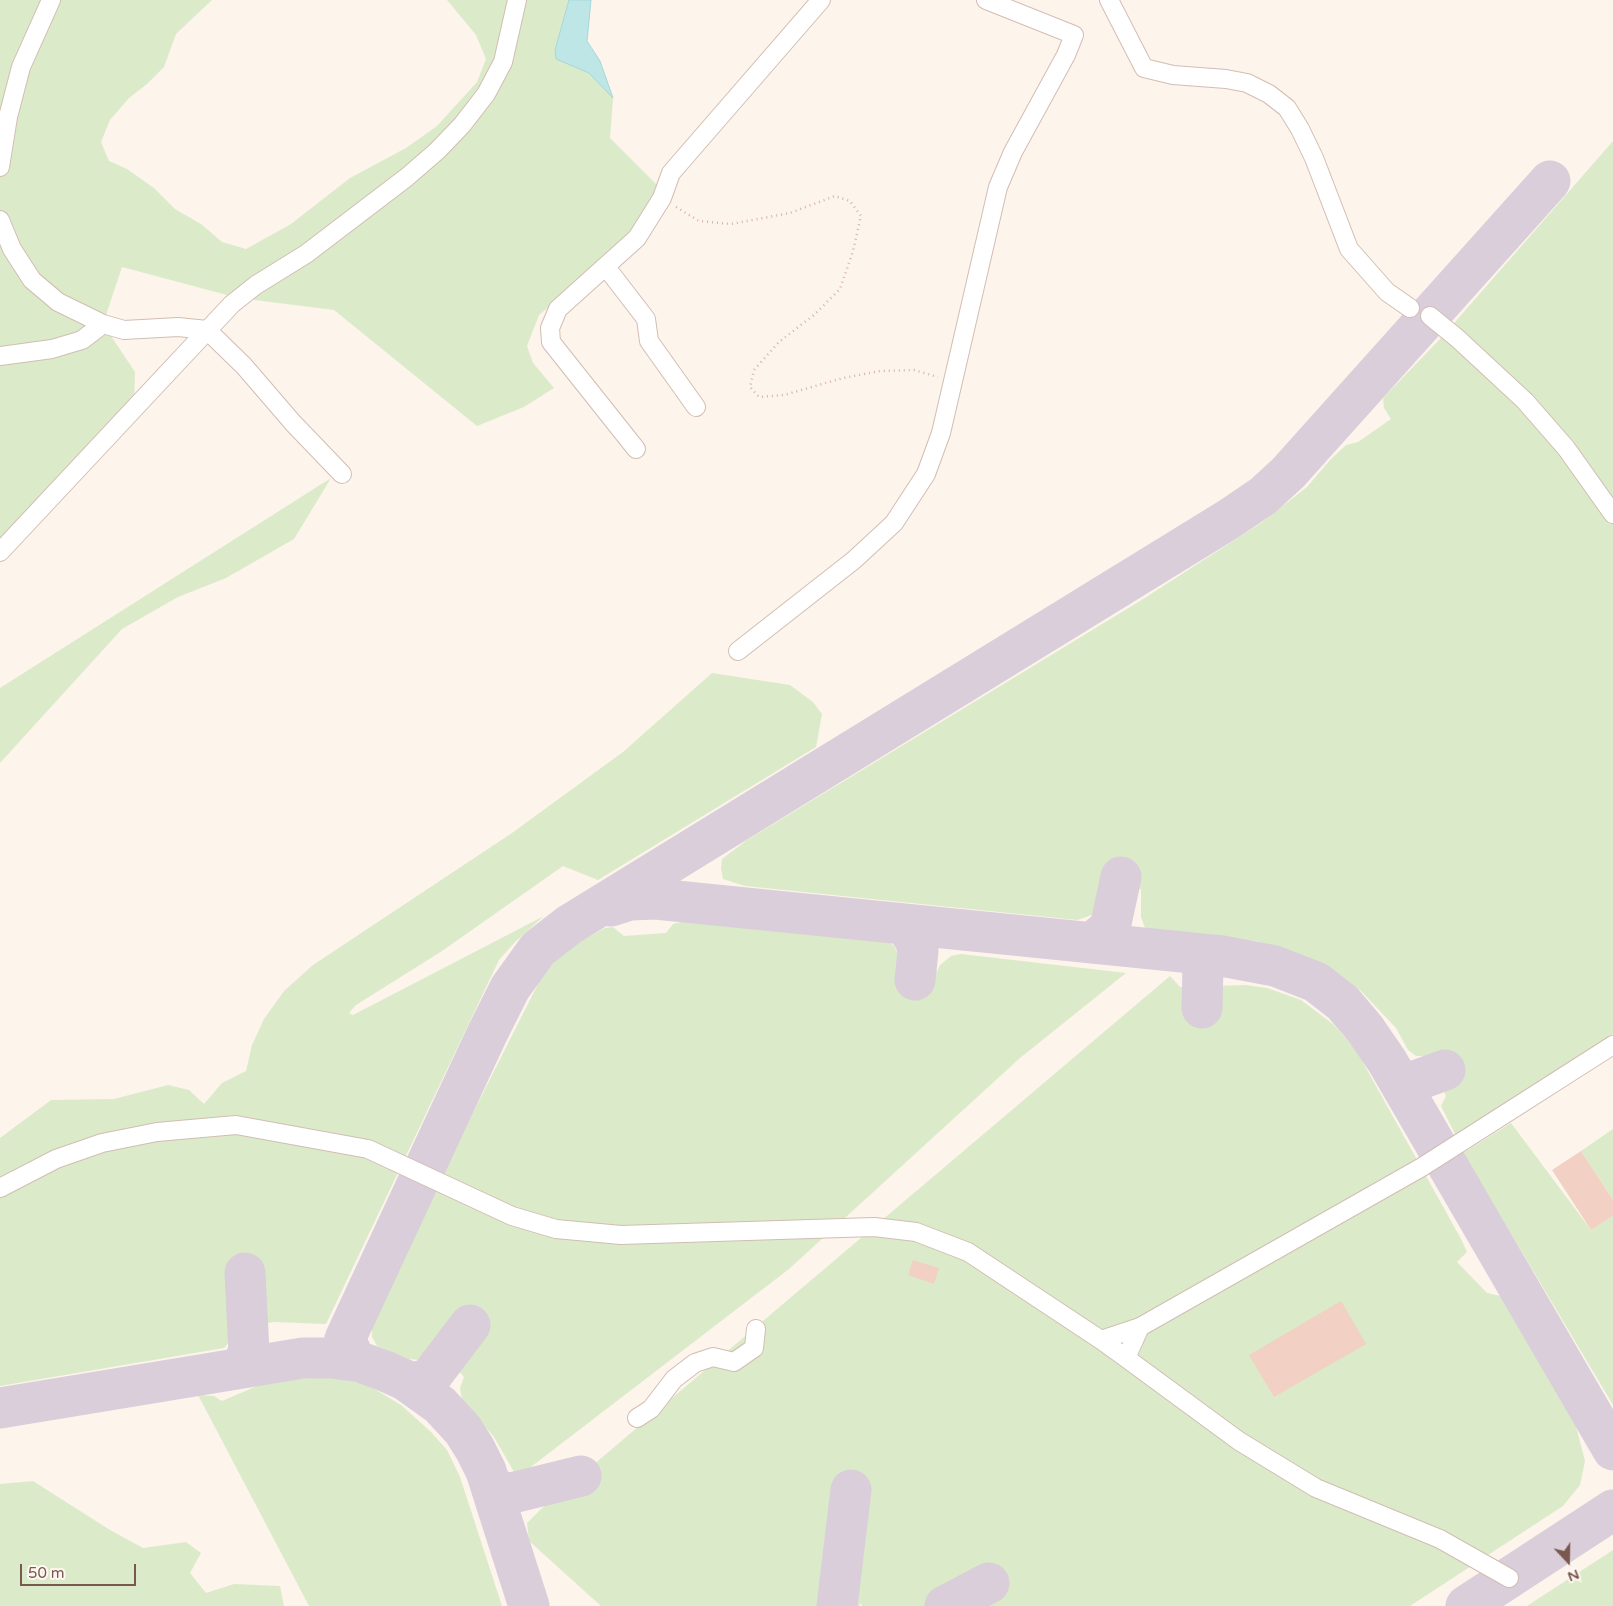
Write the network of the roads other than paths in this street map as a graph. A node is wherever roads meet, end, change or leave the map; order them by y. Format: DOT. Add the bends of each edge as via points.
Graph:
graph roads {
  1 [pos="51,0"];
  2 [pos="517,0"];
  3 [pos="822,0"];
  4 [pos="986,0"];
  5 [pos="1109,0"];
  6 [pos="0,167"];
  7 [pos="0,220"];
  8 [pos="606,267"];
  9 [pos="1410,308"];
  10 [pos="1430,316"];
  11 [pos="103,324"];
  12 [pos="207,330"];
  13 [pos="0,356"];
  14 [pos="696,407"];
  15 [pos="636,449"];
  16 [pos="342,474"];
  17 [pos="1613,514"];
  18 [pos="0,552"];
  19 [pos="738,651"];
  20 [pos="1613,1045"];
  21 [pos="0,1188"];
  22 [pos="1140,1327"];
  23 [pos="756,1329"];
  24 [pos="1101,1340"];
  25 [pos="1126,1358"];
  26 [pos="637,1418"];
  27 [pos="1509,1578"];
  1 -- 6 [label="lane" via="21,68 8,117"];
  2 -- 12 [label="lane" via="503,62 486,94 437,152 306,254 256,285"];
  3 -- 8 [label="lane" via="671,173 662,198 637,238"];
  4 -- 19 [label="lane" via="1074,34 998,187 941,433 926,474 894,523 854,560"];
  5 -- 9 [label="lane" via="1144,68 1174,75 1247,83 1287,108 1314,158 1349,249 1387,292"];
  7 -- 11 [label="lane" via="12,249 32,280 58,302"];
  8 -- 14 [label="lane" via="646,320 649,342"];
  8 -- 15 [label="lane" via="558,310 550,328 551,342"];
  10 -- 17 [label="lane" via="1525,401 1566,448"];
  11 -- 12 [label="lane" via="124,330 178,327"];
  11 -- 13 [label="lane" via="82,340"];
  12 -- 16 [label="lane"];
  12 -- 18 [label="lane"];
  20 -- 22 [label="lane" via="1422,1166"];
  21 -- 24 [label="lane" via="56,1159 102,1143 157,1132 236,1125 368,1149 512,1216 556,1229 621,1234 874,1227 916,1232 968,1252"];
  22 -- 24 [label="lane"];
  22 -- 25 [label="lane"];
  23 -- 26 [label="lane" via="754,1348 734,1362 713,1357 694,1363 674,1378 651,1409"];
  24 -- 25 [label="lane"];
  25 -- 27 [label="lane" via="1240,1441 1316,1488 1440,1539"];
}
